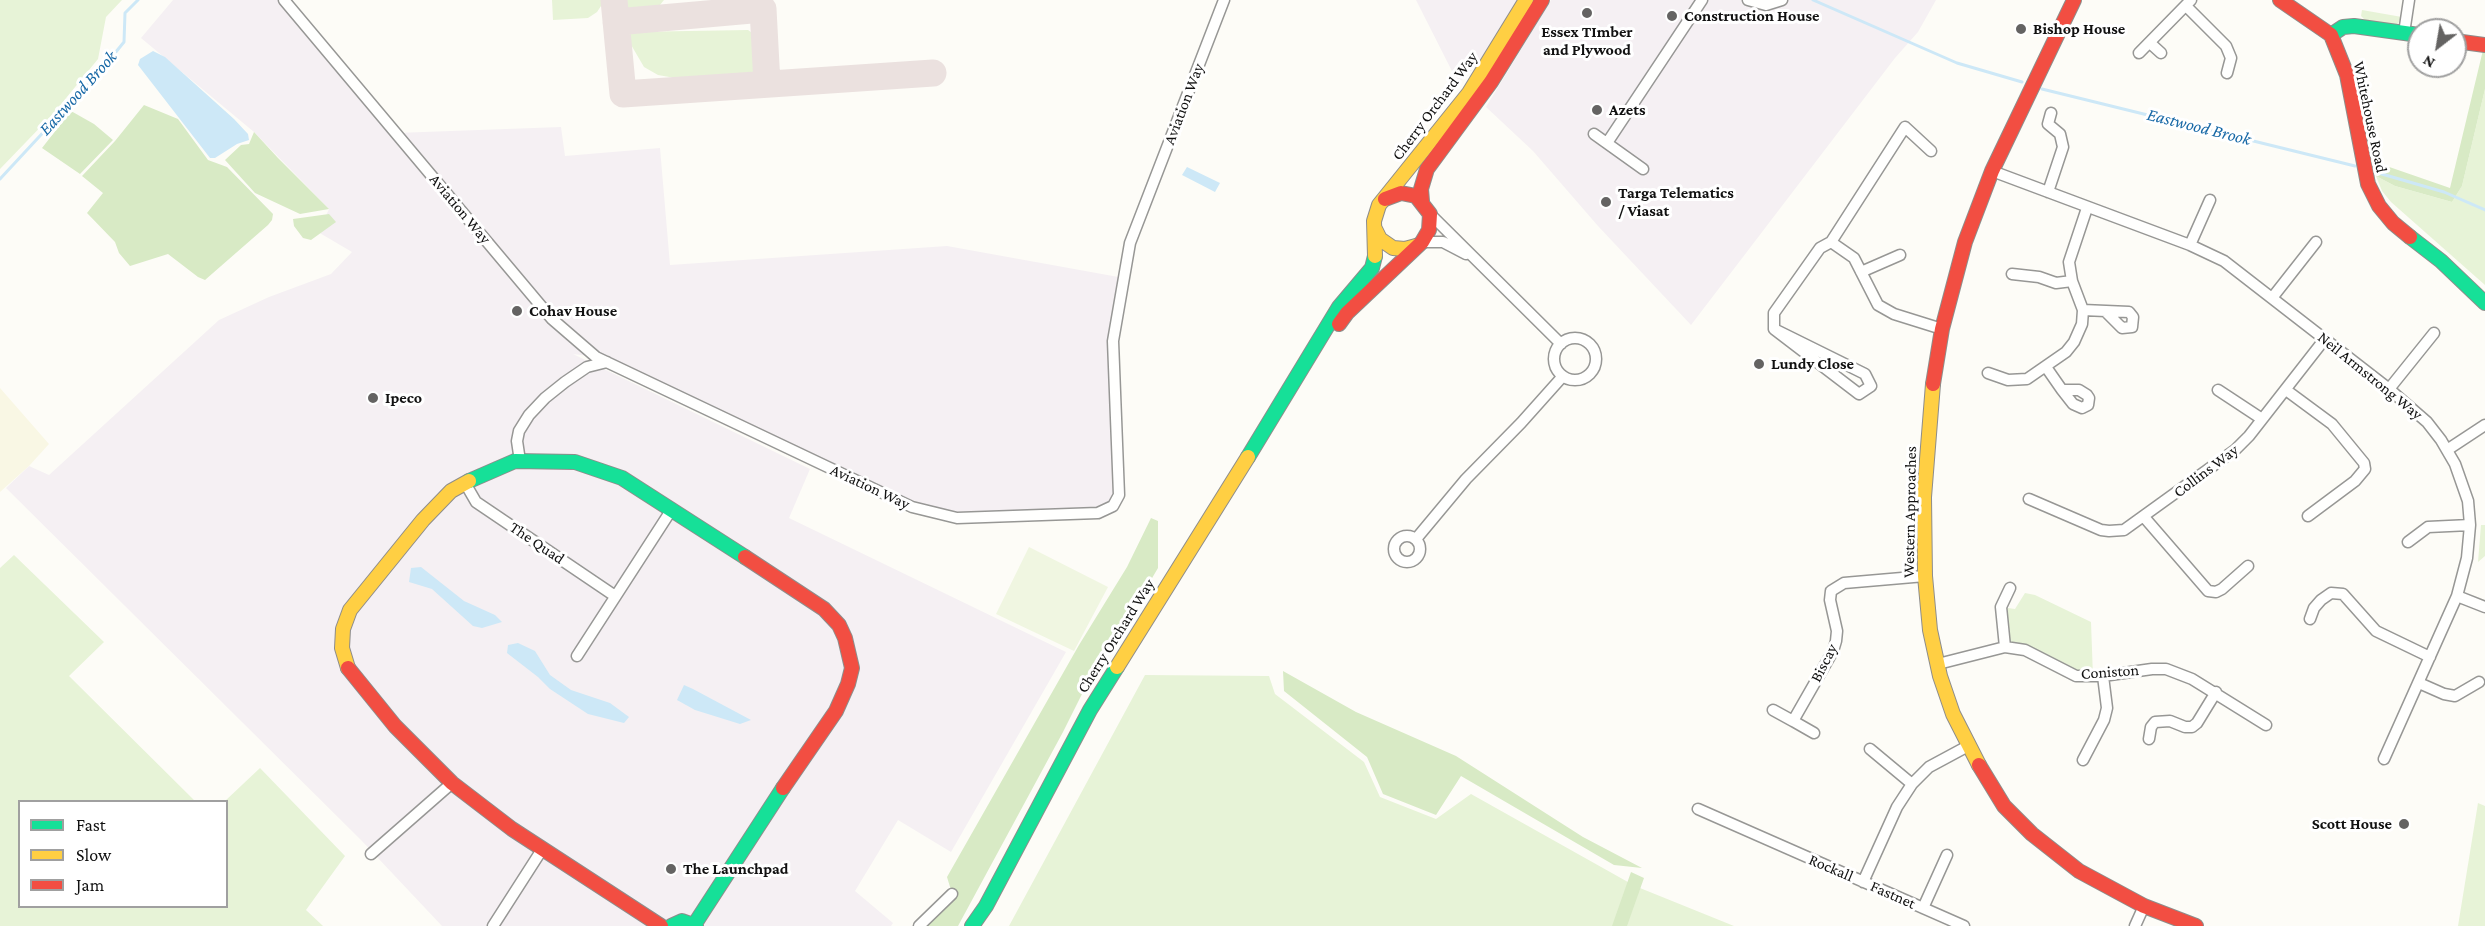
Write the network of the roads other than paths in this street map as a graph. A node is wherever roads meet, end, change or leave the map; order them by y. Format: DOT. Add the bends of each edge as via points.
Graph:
graph roads {
  1 [pos="284,0"];
  2 [pos="1224,0"];
  3 [pos="1526,0"];
  4 [pos="1542,0"];
  5 [pos="1702,0"];
  6 [pos="1748,0"];
  7 [pos="1782,0"];
  8 [pos="2074,0"];
  9 [pos="2280,0"];
  10 [pos="2409,0"];
  11 [pos="2189,3"];
  12 [pos="2403,33"];
  13 [pos="2407,34"];
  14 [pos="2331,35"];
  15 [pos="2150,43"];
  16 [pos="2467,43"];
  17 [pos="2485,45"];
  18 [pos="2139,53"];
  19 [pos="2161,53"];
  20 [pos="2227,73"];
  21 [pos="2050,113"];
  22 [pos="1594,134"];
  23 [pos="1606,143"];
  24 [pos="1931,151"];
  25 [pos="1643,169"];
  26 [pos="1992,171"];
  27 [pos="2048,192"];
  28 [pos="1384,199"];
  29 [pos="2210,200"];
  30 [pos="1422,201"];
  31 [pos="2087,207"];
  32 [pos="1430,214"];
  33 [pos="1375,228"];
  34 [pos="1831,242"];
  35 [pos="2316,242"];
  36 [pos="1419,244"];
  37 [pos="2190,245"];
  38 [pos="1900,255"];
  39 [pos="1474,258"];
  40 [pos="1861,272"];
  41 [pos="2012,274"];
  42 [pos="2072,281"];
  43 [pos="2272,298"];
  44 [pos="2485,303"];
  45 [pos="2084,310"];
  46 [pos="2105,311"];
  47 [pos="1774,329"];
  48 [pos="1942,329"];
  49 [pos="2434,333"];
  50 [pos="2324,340"];
  51 [pos="1562,344"];
  52 [pos="607,362"];
  53 [pos="2046,367"];
  54 [pos="1302,371"];
  55 [pos="1988,373"];
  56 [pos="1563,376"];
  57 [pos="2389,389"];
  58 [pos="2062,390"];
  59 [pos="2218,390"];
  60 [pos="2286,390"];
  61 [pos="2262,419"];
  62 [pos="2485,426"];
  63 [pos="2447,450"];
  64 [pos="520,461"];
  65 [pos="465,483"];
  66 [pos="2029,499"];
  67 [pos="672,508"];
  68 [pos="2308,516"];
  69 [pos="2144,517"];
  70 [pos="2470,525"];
  71 [pos="1416,539"];
  72 [pos="2408,542"];
  73 [pos="2248,566"];
  74 [pos="1925,576"];
  75 [pos="2010,588"];
  76 [pos="615,596"];
  77 [pos="2457,596"];
  78 [pos="2485,607"];
  79 [pos="2310,619"];
  80 [pos="2005,647"];
  81 [pos="577,656"];
  82 [pos="2430,657"];
  83 [pos="1938,664"];
  84 [pos="2103,676"];
  85 [pos="2479,682"];
  86 [pos="2419,683"];
  87 [pos="2216,693"];
  88 [pos="1773,710"];
  89 [pos="1793,721"];
  90 [pos="2266,725"];
  91 [pos="1814,733"];
  92 [pos="2149,740"];
  93 [pos="1968,746"];
  94 [pos="1870,749"];
  95 [pos="2384,759"];
  96 [pos="2084,760"];
  97 [pos="452,783"];
  98 [pos="1912,784"];
  99 [pos="1698,809"];
  100 [pos="543,848"];
  101 [pos="371,854"];
  102 [pos="1947,855"];
  103 [pos="1863,882"];
  104 [pos="952,894"];
  105 [pos="987,906"];
  106 [pos="2144,906"];
  107 [pos="1923,908"];
  108 [pos="695,925"];
  109 [pos="493,926"];
  110 [pos="661,926"];
  111 [pos="671,926"];
  112 [pos="920,926"];
  113 [pos="972,926"];
  114 [pos="980,926"];
  115 [pos="1964,926"];
  116 [pos="2135,926"];
  117 [pos="2196,926"];
  1 -- 52 [label="street, Aviation Way" via="552,319"];
  2 -- 52 [label="street, Aviation Way" via="1130,243 1113,341 1119,495 1113,506 1098,513 957,518 912,507"];
  3 -- 28 [label="street, Cherry Orchard Way" via="1469,93"];
  4 -- 30 [label="street, Cherry Orchard Way" via="1491,82 1427,169"];
  5 -- 23 [label="street"];
  6 -- 7 [label="street" via="1766,5"];
  8 -- 26 [label="street, Western Approaches"];
  9 -- 14 [label="street"];
  10 -- 12 [label="street"];
  11 -- 15 [label="street"];
  11 -- 20 [label="street" via="2226,46 2231,57"];
  12 -- 13 [label="street"];
  12 -- 14 [label="street" via="2348,26"];
  14 -- 44 [label="street, Whitehouse Road" via="2347,75 2368,184 2379,206 2393,223"];
  15 -- 18 [label="street"];
  15 -- 19 [label="street"];
  16 -- 17 [label="street"];
  21 -- 27 [label="street" via="2048,124 2060,134 2063,147"];
  22 -- 23 [label="street"];
  23 -- 25 [label="street"];
  24 -- 34 [label="street" via="1905,127"];
  26 -- 27 [label="street, Neil Armstrong Way"];
  26 -- 48 [label="street, Western Approaches" via="1965,243"];
  27 -- 31 [label="street, Neil Armstrong Way"];
  28 -- 30 [label="street" via="1401,193"];
  28 -- 33 [label="street, Cherry Orchard Way" via="1375,212"];
  29 -- 37 [label="street"];
  30 -- 32 [label="street"];
  31 -- 37 [label="street, Neil Armstrong Way"];
  31 -- 42 [label="street" via="2070,256"];
  32 -- 36 [label="street, Cherry Orchard Way" via="1430,230"];
  32 -- 39 [label="street"];
  33 -- 36 [label="street" via="1380,239 1393,248"];
  33 -- 54 [label="street, Cherry Orchard Way" via="1372,268 1339,308"];
  34 -- 40 [label="street" via="1854,258"];
  34 -- 47 [label="street" via="1820,248 1774,313"];
  35 -- 43 [label="street"];
  36 -- 39 [label="street" via="1443,242"];
  36 -- 54 [label="street, Cherry Orchard Way" via="1347,313"];
  37 -- 43 [label="street, Neil Armstrong Way" via="2224,261"];
  38 -- 40 [label="street"];
  39 -- 51 [label="street"];
  40 -- 48 [label="street" via="1874,300 1885,310"];
  41 -- 42 [label="street" via="2056,283"];
  42 -- 45 [label="street"];
  43 -- 50 [label="street, Neil Armstrong Way"];
  45 -- 46 [label="street"];
  45 -- 53 [label="street" via="2074,342"];
  47 -- 47 [label="street" via="1858,394 1871,386 1865,374"];
  48 -- 74 [label="street, Western Approaches" via="1929,412"];
  49 -- 57 [label="street"];
  50 -- 57 [label="street, Neil Armstrong Way"];
  50 -- 60 [label="street, Collins Way"];
  51 -- 56 [label="street" via="1554,360"];
  51 -- 56 [label="street" via="1580,339 1591,346 1596,357 1585,378"];
  52 -- 64 [label="street" via="587,367 529,415 517,441"];
  53 -- 55 [label="street" via="2021,380"];
  53 -- 58 [label="street"];
  54 -- 105 [label="street, Cherry Orchard Way" via="1090,710"];
  56 -- 71 [label="street" via="1466,479"];
  57 -- 63 [label="street, Neil Armstrong Way" via="2427,422"];
  59 -- 61 [label="street"];
  60 -- 61 [label="street, Collins Way"];
  60 -- 68 [label="street" via="2332,424 2364,463 2365,469 2355,481"];
  61 -- 69 [label="street, Collins Way" via="2235,450"];
  62 -- 63 [label="street"];
  63 -- 70 [label="street, Neil Armstrong Way" via="2466,493"];
  64 -- 65 [label="street"];
  64 -- 67 [label="street" via="575,462 596,467"];
  65 -- 76 [label="street, The Quad" via="476,502"];
  65 -- 97 [label="street" via="423,520 360,594 343,629 342,648 356,680"];
  66 -- 69 [label="street, Collins Way" via="2109,531 2124,530"];
  67 -- 76 [label="street"];
  67 -- 108 [label="street" via="824,609 839,625 852,669 836,711"];
  69 -- 73 [label="street" via="2208,591 2222,589"];
  70 -- 72 [label="street" via="2428,527"];
  70 -- 77 [label="street, Neil Armstrong Way" via="2465,573"];
  74 -- 83 [label="street, Western Approaches"];
  74 -- 89 [label="street, Biscay" via="1835,587 1830,595 1837,631 1833,651"];
  75 -- 80 [label="street" via="2001,607"];
  76 -- 81 [label="street"];
  77 -- 78 [label="street"];
  77 -- 82 [label="street, Neil Armstrong Way"];
  79 -- 82 [label="street" via="2321,600 2331,593 2343,594 2376,631"];
  80 -- 83 [label="street, Coniston"];
  80 -- 84 [label="street, Coniston" via="2025,650 2076,676"];
  82 -- 86 [label="street, Neil Armstrong Way"];
  83 -- 93 [label="street, Western Approaches" via="1953,714"];
  84 -- 87 [label="street, Coniston" via="2159,668 2183,675"];
  84 -- 96 [label="street" via="2107,708"];
  85 -- 86 [label="street" via="2456,696"];
  86 -- 95 [label="street, Neil Armstrong Way"];
  87 -- 90 [label="street, Coniston"];
  87 -- 92 [label="street" via="2192,727 2155,722"];
  88 -- 89 [label="street"];
  89 -- 91 [label="street"];
  93 -- 98 [label="street, Rockall" via="1929,767"];
  93 -- 106 [label="street, Western Approaches" via="2004,806 2031,834 2079,871"];
  94 -- 98 [label="street"];
  97 -- 100 [label="street"];
  97 -- 101 [label="street"];
  98 -- 103 [label="street, Rockall" via="1897,807"];
  99 -- 103 [label="street, Rockall"];
  100 -- 109 [label="street"];
  100 -- 110 [label="street"];
  102 -- 107 [label="street, Fastnet"];
  103 -- 107 [label="street, Fastnet"];
  104 -- 112 [label="street"];
  105 -- 113 [label="street, Cherry Orchard Way"];
  105 -- 114 [label="street"];
  106 -- 116 [label="street"];
  106 -- 117 [label="street, Western Approaches"];
  107 -- 115 [label="street, Fastnet"];
  108 -- 111 [label="street" via="682,921"];
}
